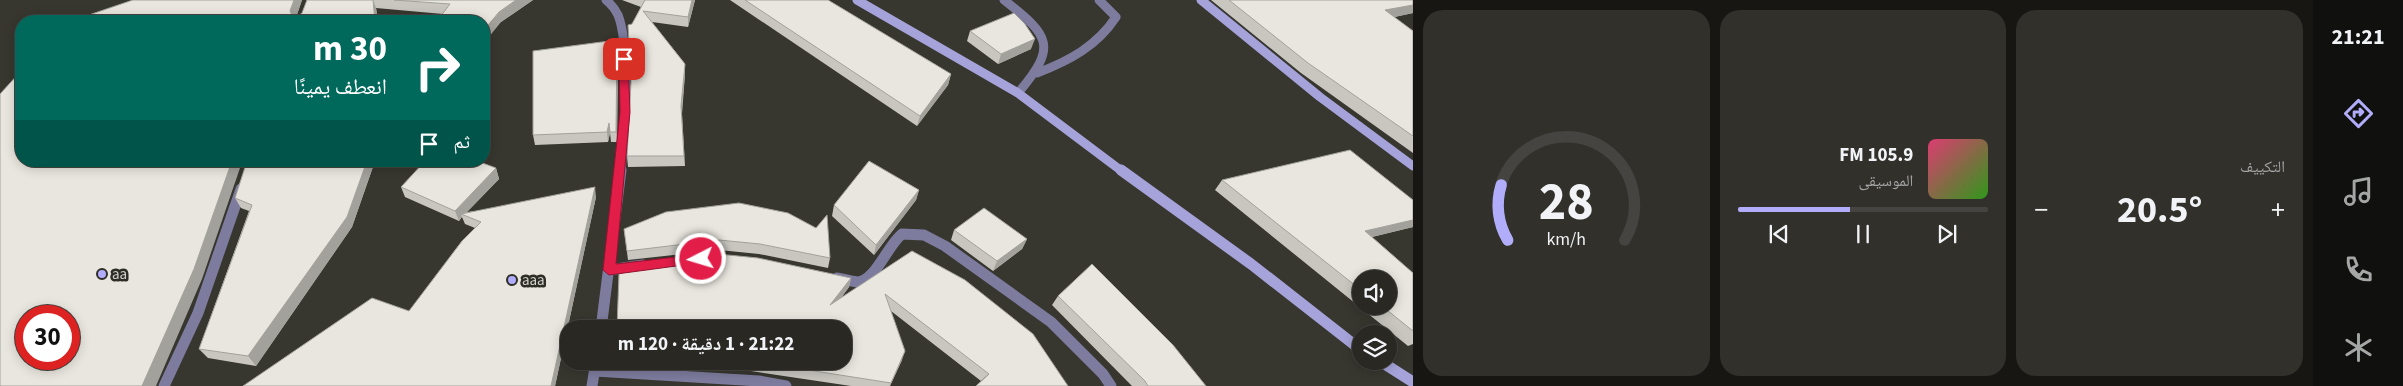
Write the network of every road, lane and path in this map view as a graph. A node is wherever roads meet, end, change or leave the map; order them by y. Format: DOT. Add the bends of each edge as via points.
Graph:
graph roads {
  1 [pos="606,0"];
  2 [pos="857,0"];
  3 [pos="1004,0"];
  4 [pos="1099,0"];
  5 [pos="1201,0"];
  6 [pos="1037,73"];
  7 [pos="1018,93"];
  8 [pos="1413,166"];
  9 [pos="246,174"];
  10 [pos="656,264"];
  11 [pos="609,270"];
  12 [pos="827,276"];
  13 [pos="602,320"];
  14 [pos="1352,343"];
  15 [pos="595,370"];
  16 [pos="639,370"];
  17 [pos="1394,370"];
  18 [pos="1413,382"];
  19 [pos="164,386"];
  20 [pos="592,386"];
  21 [pos="786,386"];
  22 [pos="1111,386"];
  1 -- 11 [label="street" via="615,8 621,27 625,112"];
  2 -- 7 [label="street"];
  3 -- 6 [label="street" via="1028,18 1045,40 1046,55"];
  4 -- 6 [label="street" via="1116,17 1108,32 1058,66"];
  5 -- 8 [label="street" via="1320,97"];
  6 -- 7 [label="street"];
  7 -- 14 [label="street" via="1251,264"];
  9 -- 19 [label="street" via="198,312"];
  10 -- 11 [label="street"];
  11 -- 13 [label="street"];
  12 -- 22 [label="street" via="859,282 872,276 893,241 902,234 924,235 945,246 1051,322"];
  15 -- 20 [label="street"];
  16 -- 21 [label="street"];
  17 -- 18 [label="street"];
}
